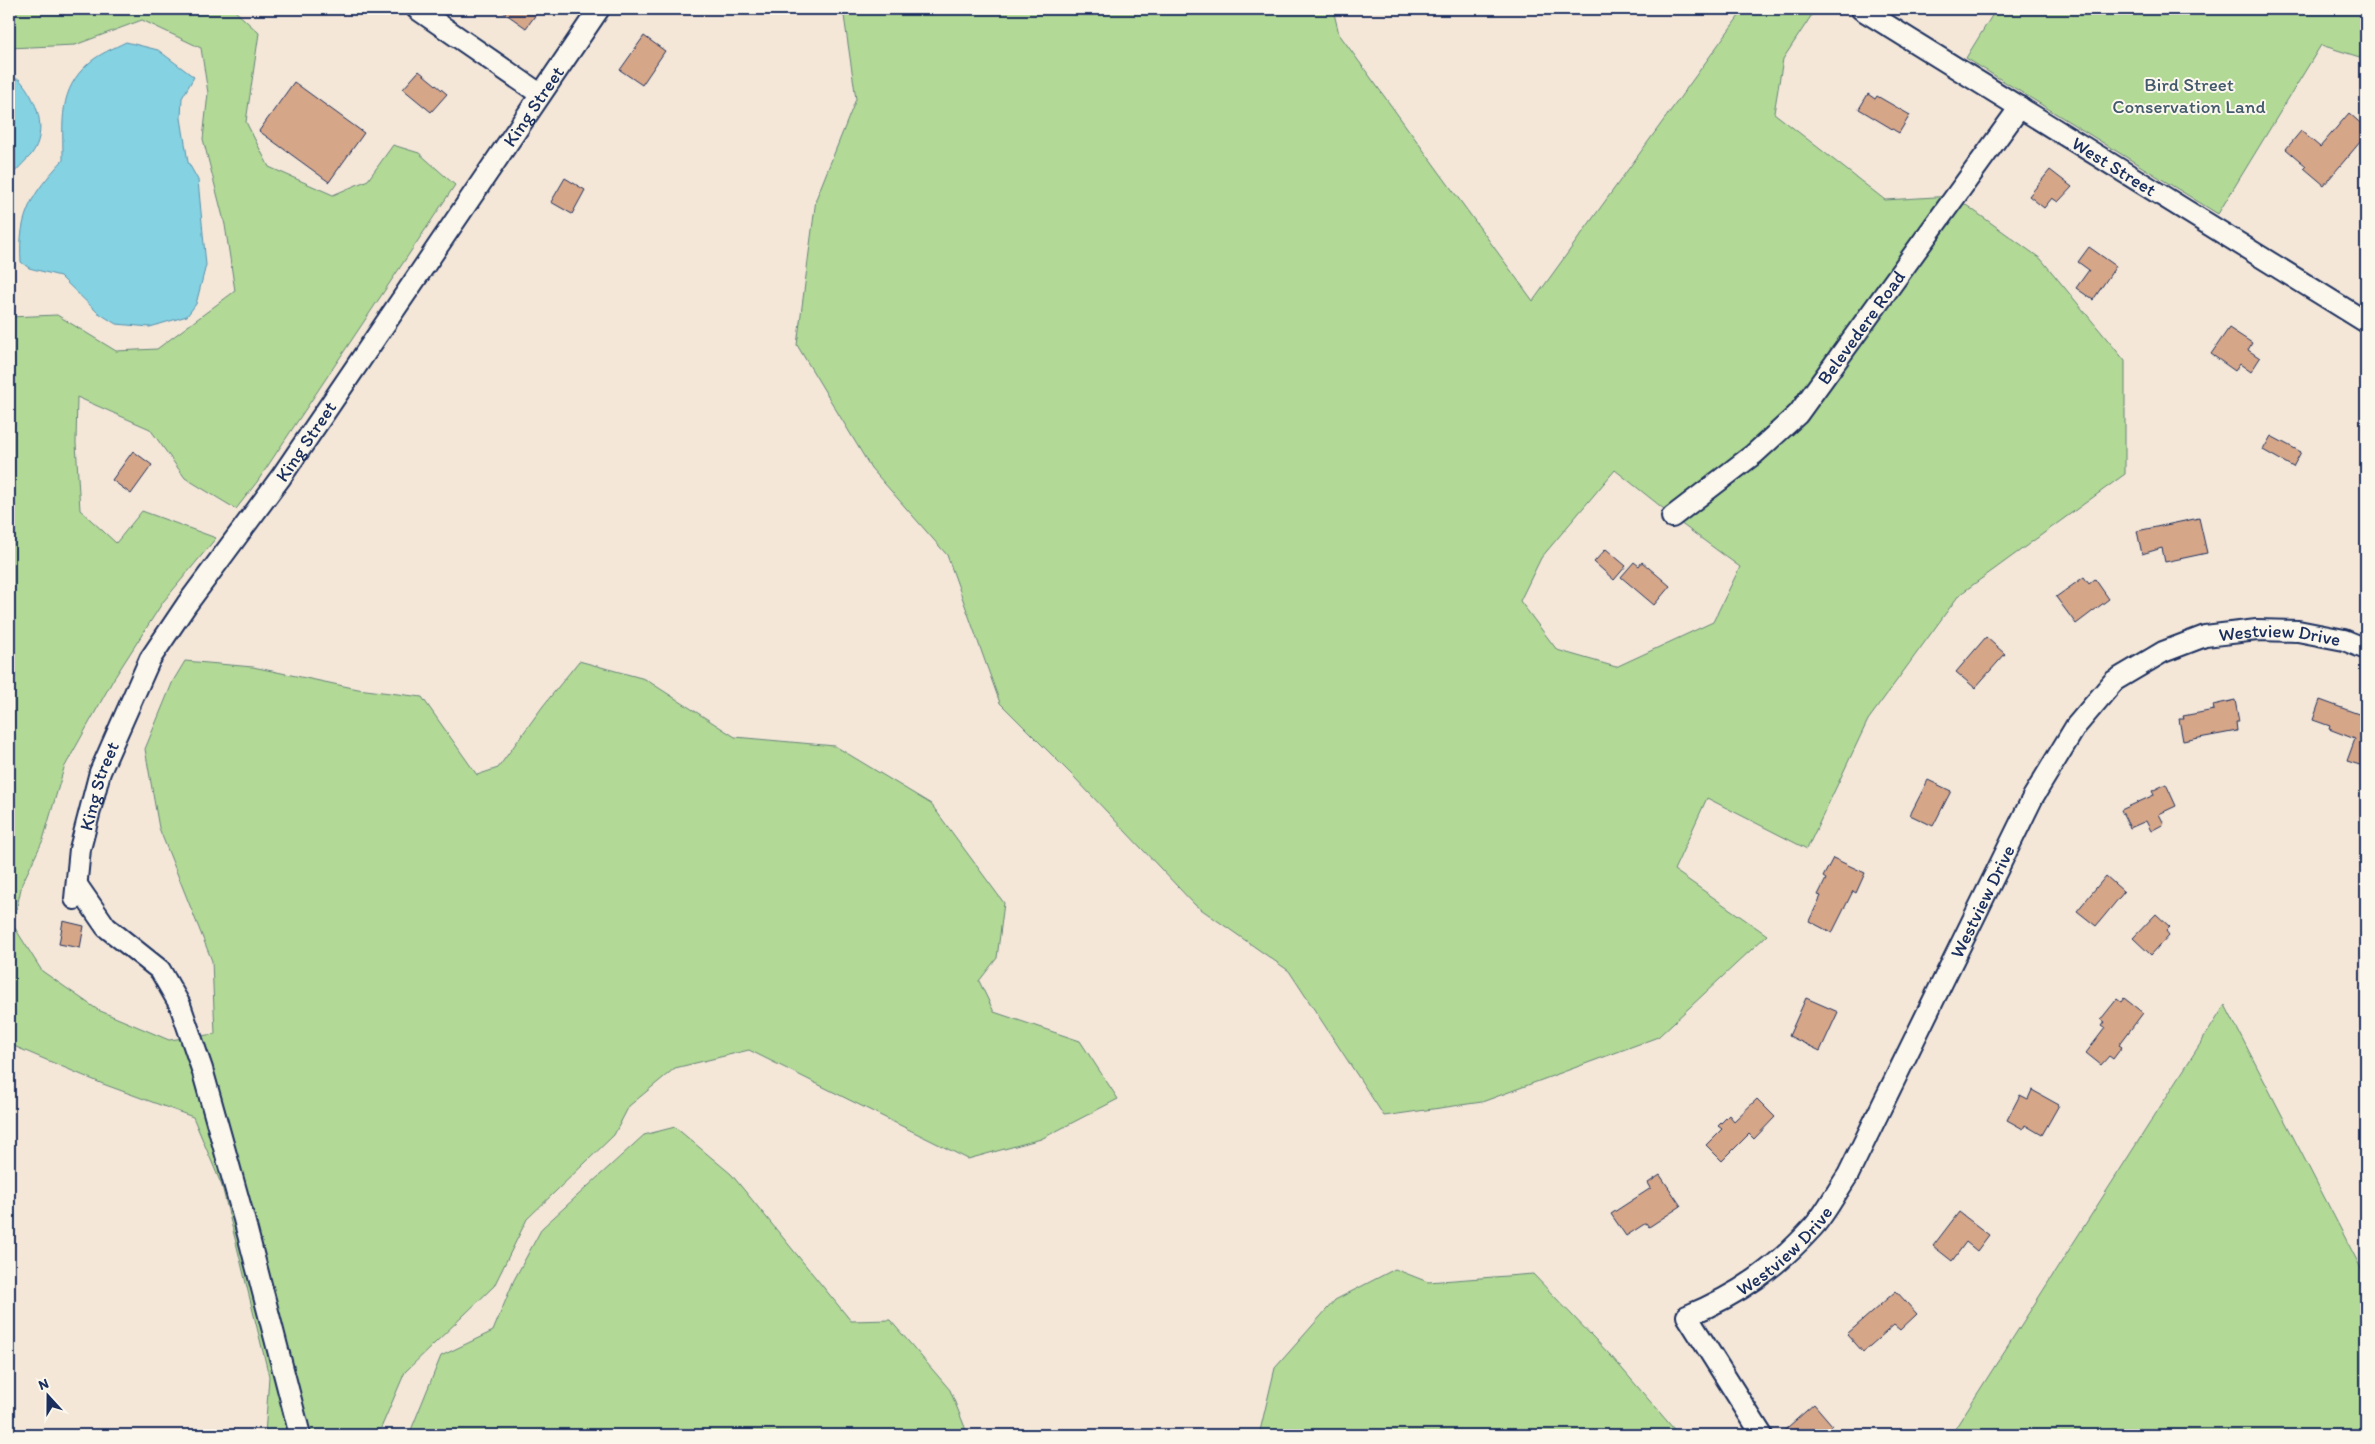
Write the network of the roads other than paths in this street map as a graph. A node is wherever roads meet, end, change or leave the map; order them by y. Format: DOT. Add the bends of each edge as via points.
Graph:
graph roads {
  1 [pos="417,9"];
  2 [pos="599,9"];
  3 [pos="1861,9"];
  4 [pos="540,94"];
  5 [pos="2020,107"];
  6 [pos="2366,322"];
  7 [pos="1672,517"];
  8 [pos="2366,649"];
  9 [pos="300,1435"];
  10 [pos="1762,1435"];
  1 -- 4 [label="street"];
  2 -- 4 [label="street, King Street"];
  3 -- 5 [label="street, West Street"];
  4 -- 9 [label="street, King Street" via="281,477 150,659 100,772 80,848 76,892 106,927 160,970 180,1005 223,1144"];
  5 -- 6 [label="street, West Street"];
  5 -- 7 [label="street, Belevedere Road" via="1798,414 1754,454"];
  8 -- 10 [label="street, Westview Drive" via="2344,640 2298,631 2257,630 2205,636 2163,652 2114,681 2076,726 2033,797 1852,1168 1815,1225 1754,1282 1687,1316"];
}
